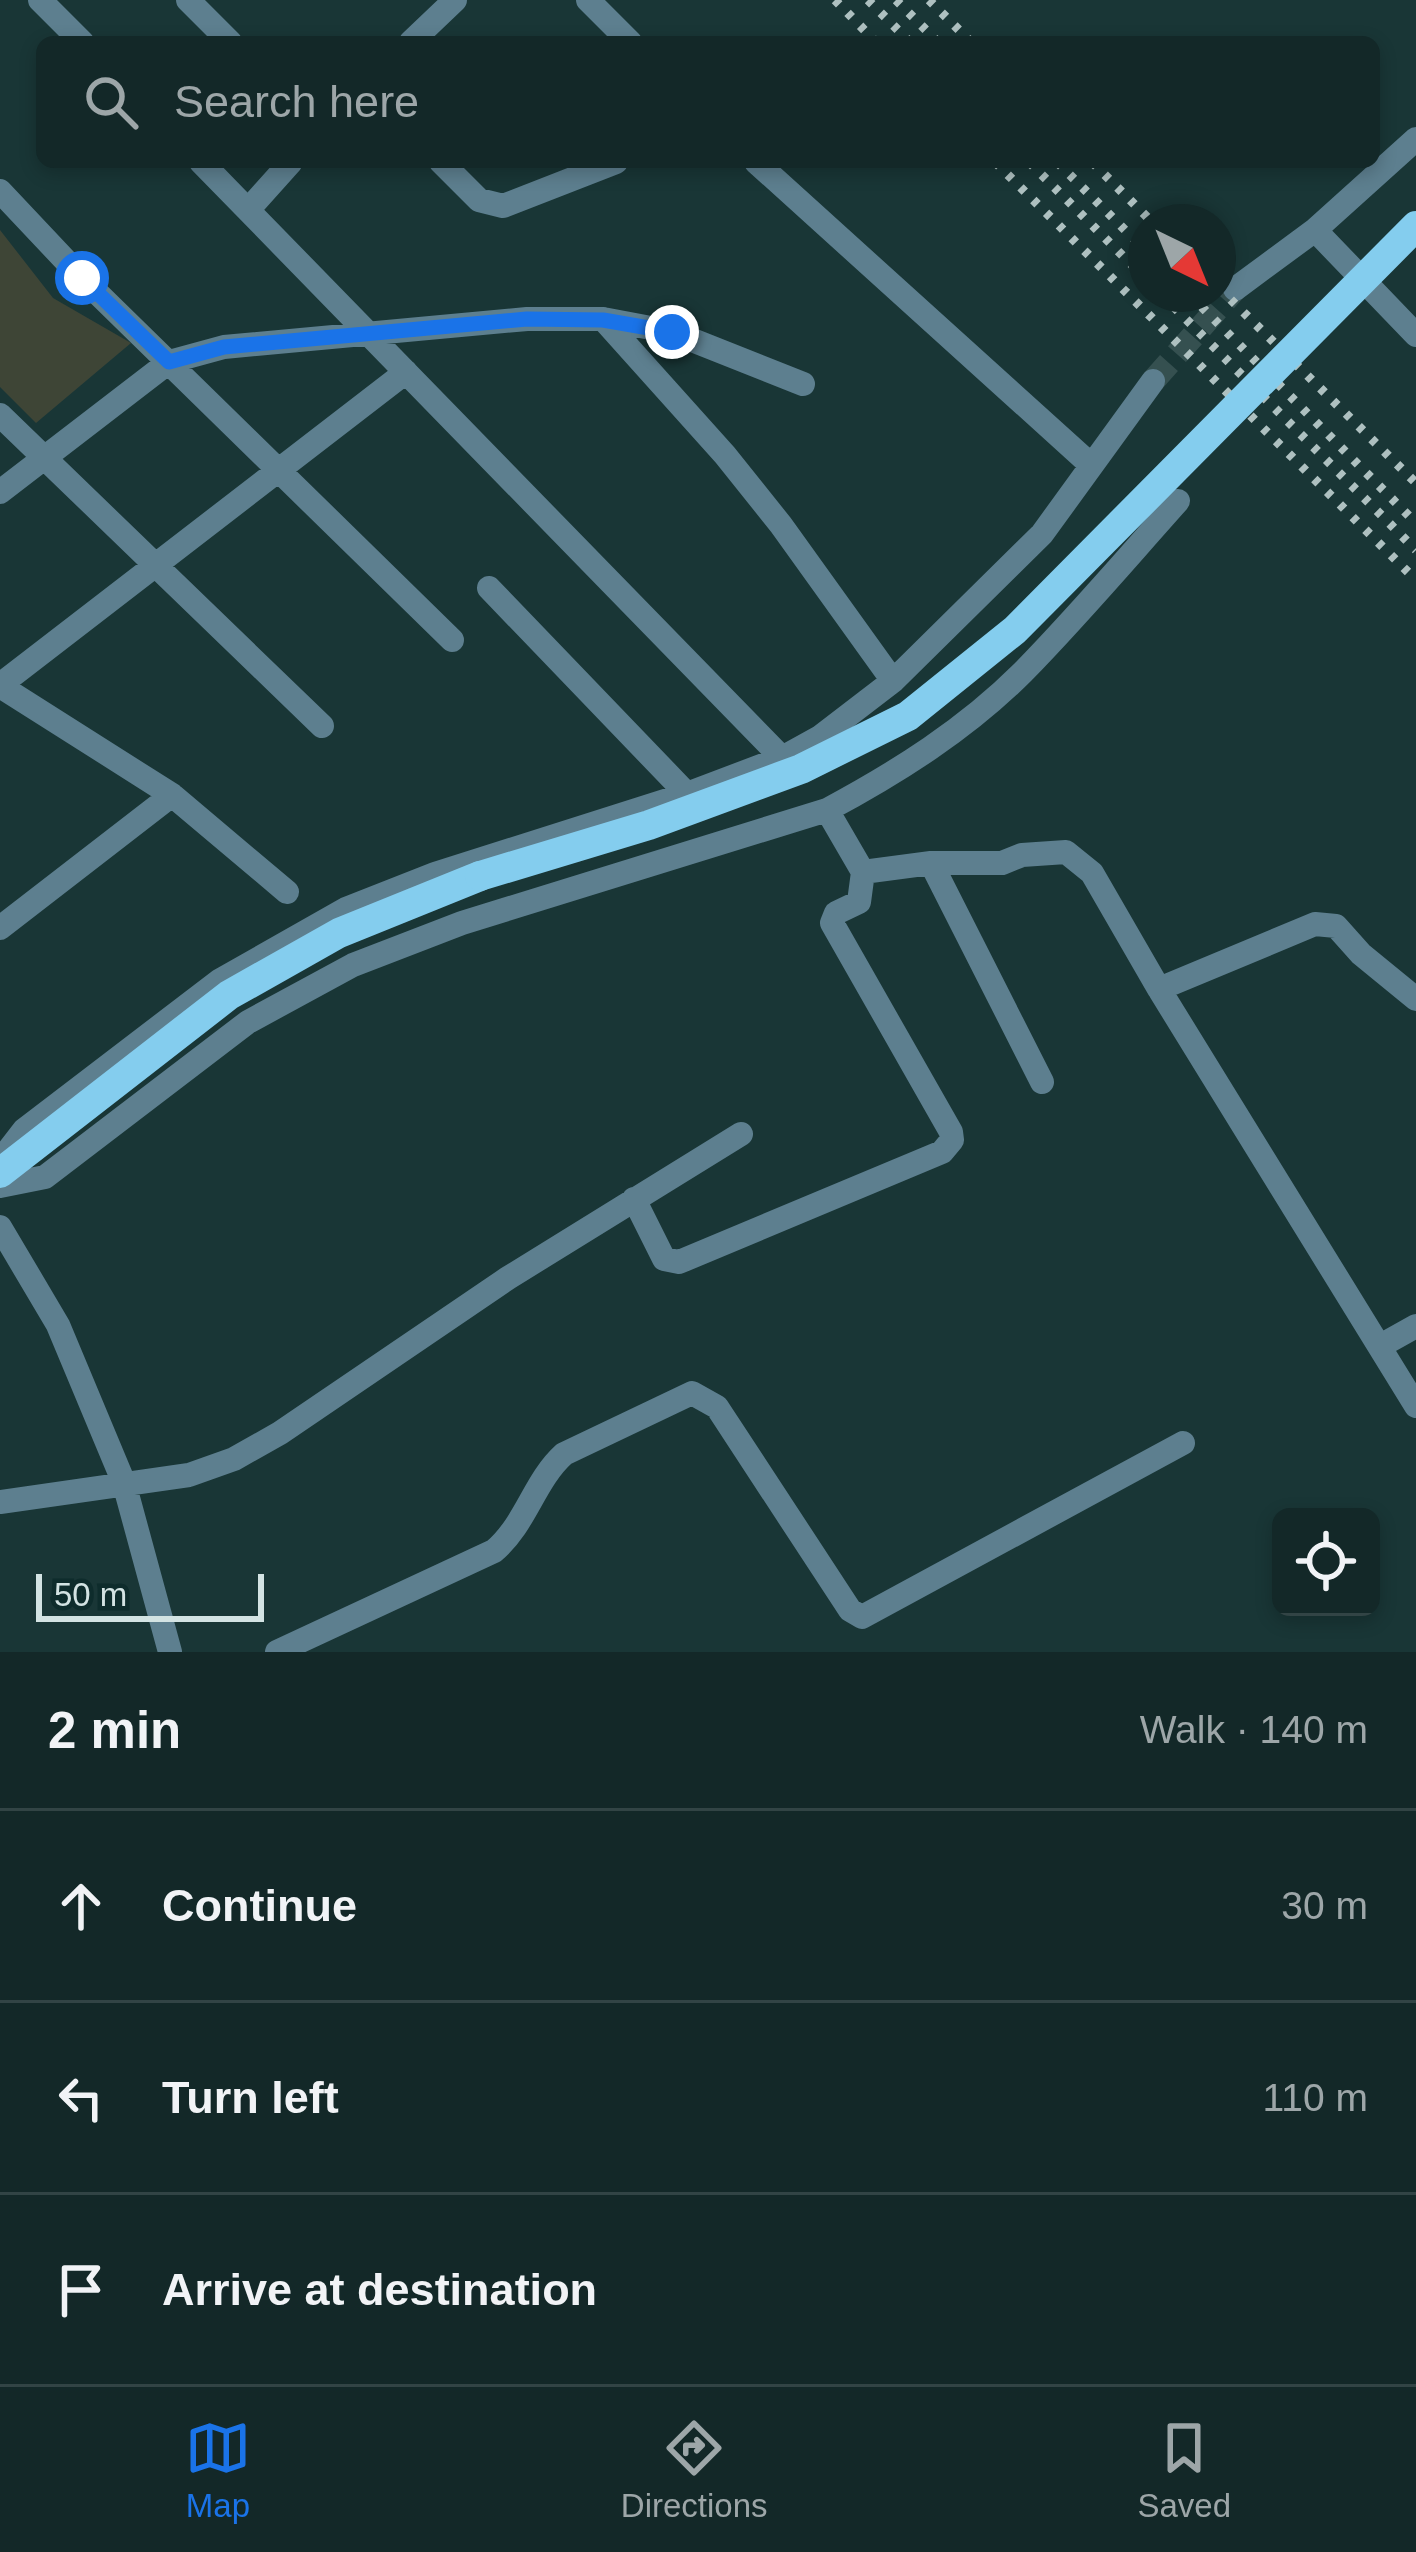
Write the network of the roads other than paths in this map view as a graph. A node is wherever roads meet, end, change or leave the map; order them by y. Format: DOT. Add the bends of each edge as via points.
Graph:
graph roads {
  1 [pos="40,0"];
  2 [pos="188,0"];
  3 [pos="454,0"];
  4 [pos="588,0"];
  5 [pos="76,36"];
  6 [pos="224,36"];
  7 [pos="417,36"];
  8 [pos="624,36"];
  9 [pos="1416,139"];
  10 [pos="206,168"];
  11 [pos="286,168"];
  12 [pos="447,168"];
  13 [pos="601,168"];
  14 [pos="763,168"];
  15 [pos="0,191"];
  16 [pos="248,210"];
  17 [pos="1416,226"];
  18 [pos="1315,230"];
  19 [pos="1236,288"];
  20 [pos="603,320"];
  21 [pos="367,334"];
  22 [pos="1416,335"];
  23 [pos="169,362"];
  24 [pos="406,372"];
  25 [pos="1153,381"];
  26 [pos="802,384"];
  27 [pos="0,415"];
  28 [pos="42,458"];
  29 [pos="1091,465"];
  30 [pos="280,471"];
  31 [pos="0,492"];
  32 [pos="1178,501"];
  33 [pos="155,566"];
  34 [pos="490,588"];
  35 [pos="452,640"];
  36 [pos="893,681"];
  37 [pos="0,685"];
  38 [pos="322,726"];
  39 [pos="782,758"];
  40 [pos="687,794"];
  41 [pos="172,795"];
  42 [pos="827,809"];
  43 [pos="932,863"];
  44 [pos="863,872"];
  45 [pos="287,892"];
  46 [pos="0,928"];
  47 [pos="1159,989"];
  48 [pos="1416,999"];
  49 [pos="1042,1082"];
  50 [pos="741,1135"];
  51 [pos="0,1161"];
  52 [pos="0,1173"];
  53 [pos="0,1186"];
  54 [pos="634,1199"];
  55 [pos="0,1227"];
  56 [pos="1416,1326"];
  57 [pos="1382,1345"];
  58 [pos="1416,1406"];
  59 [pos="1183,1443"];
  60 [pos="124,1484"];
  61 [pos="0,1502"];
  62 [pos="170,1652"];
  63 [pos="277,1652"];
  1 -- 5 [label="street"];
  2 -- 6 [label="street"];
  3 -- 7 [label="street"];
  4 -- 8 [label="street"];
  9 -- 18 [label="street"];
  10 -- 16 [label="street"];
  11 -- 16 [label="street"];
  12 -- 13 [label="street" via="479,200 503,206"];
  14 -- 29 [label="street"];
  15 -- 23 [label="street"];
  16 -- 21 [label="street"];
  17 -- 52 [label="main road, bridge" via="1016,630 908,716 800,769 480,876 338,933 229,995"];
  18 -- 19 [label="street"];
  18 -- 22 [label="street"];
  20 -- 21 [label="street"];
  20 -- 26 [label="street" via="672,332"];
  20 -- 36 [label="street" via="753,490"];
  21 -- 23 [label="street" via="224,347"];
  21 -- 24 [label="street"];
  23 -- 28 [label="street"];
  23 -- 30 [label="street"];
  24 -- 30 [label="street"];
  24 -- 39 [label="street"];
  25 -- 29 [label="street"];
  27 -- 28 [label="street"];
  28 -- 31 [label="street"];
  28 -- 33 [label="street"];
  29 -- 36 [label="street" via="1042,534"];
  30 -- 33 [label="street"];
  30 -- 35 [label="street"];
  32 -- 42 [label="street" via="1021,674 895,774"];
  33 -- 37 [label="street"];
  33 -- 38 [label="street"];
  34 -- 40 [label="street"];
  36 -- 39 [label="street"];
  37 -- 41 [label="street"];
  39 -- 40 [label="street"];
  40 -- 51 [label="street" via="346,909 219,982 24,1130"];
  41 -- 45 [label="street"];
  41 -- 46 [label="street"];
  42 -- 44 [label="street"];
  42 -- 53 [label="street" via="461,923 353,965 248,1022 45,1178"];
  43 -- 44 [label="street"];
  43 -- 47 [label="street" via="1066,852 1092,873"];
  43 -- 49 [label="street"];
  44 -- 54 [label="street" via="860,902 832,922 951,1132 949,1145 679,1262 664,1259"];
  47 -- 48 [label="street" via="1315,924 1336,926"];
  47 -- 57 [label="street"];
  50 -- 54 [label="street"];
  54 -- 60 [label="street" via="234,1459"];
  55 -- 60 [label="street" via="58,1325"];
  56 -- 57 [label="street"];
  57 -- 58 [label="street"];
  59 -- 63 [label="street" via="862,1617 717,1407 692,1393 564,1454 494,1550"];
  60 -- 61 [label="street"];
  60 -- 62 [label="street"];
}
